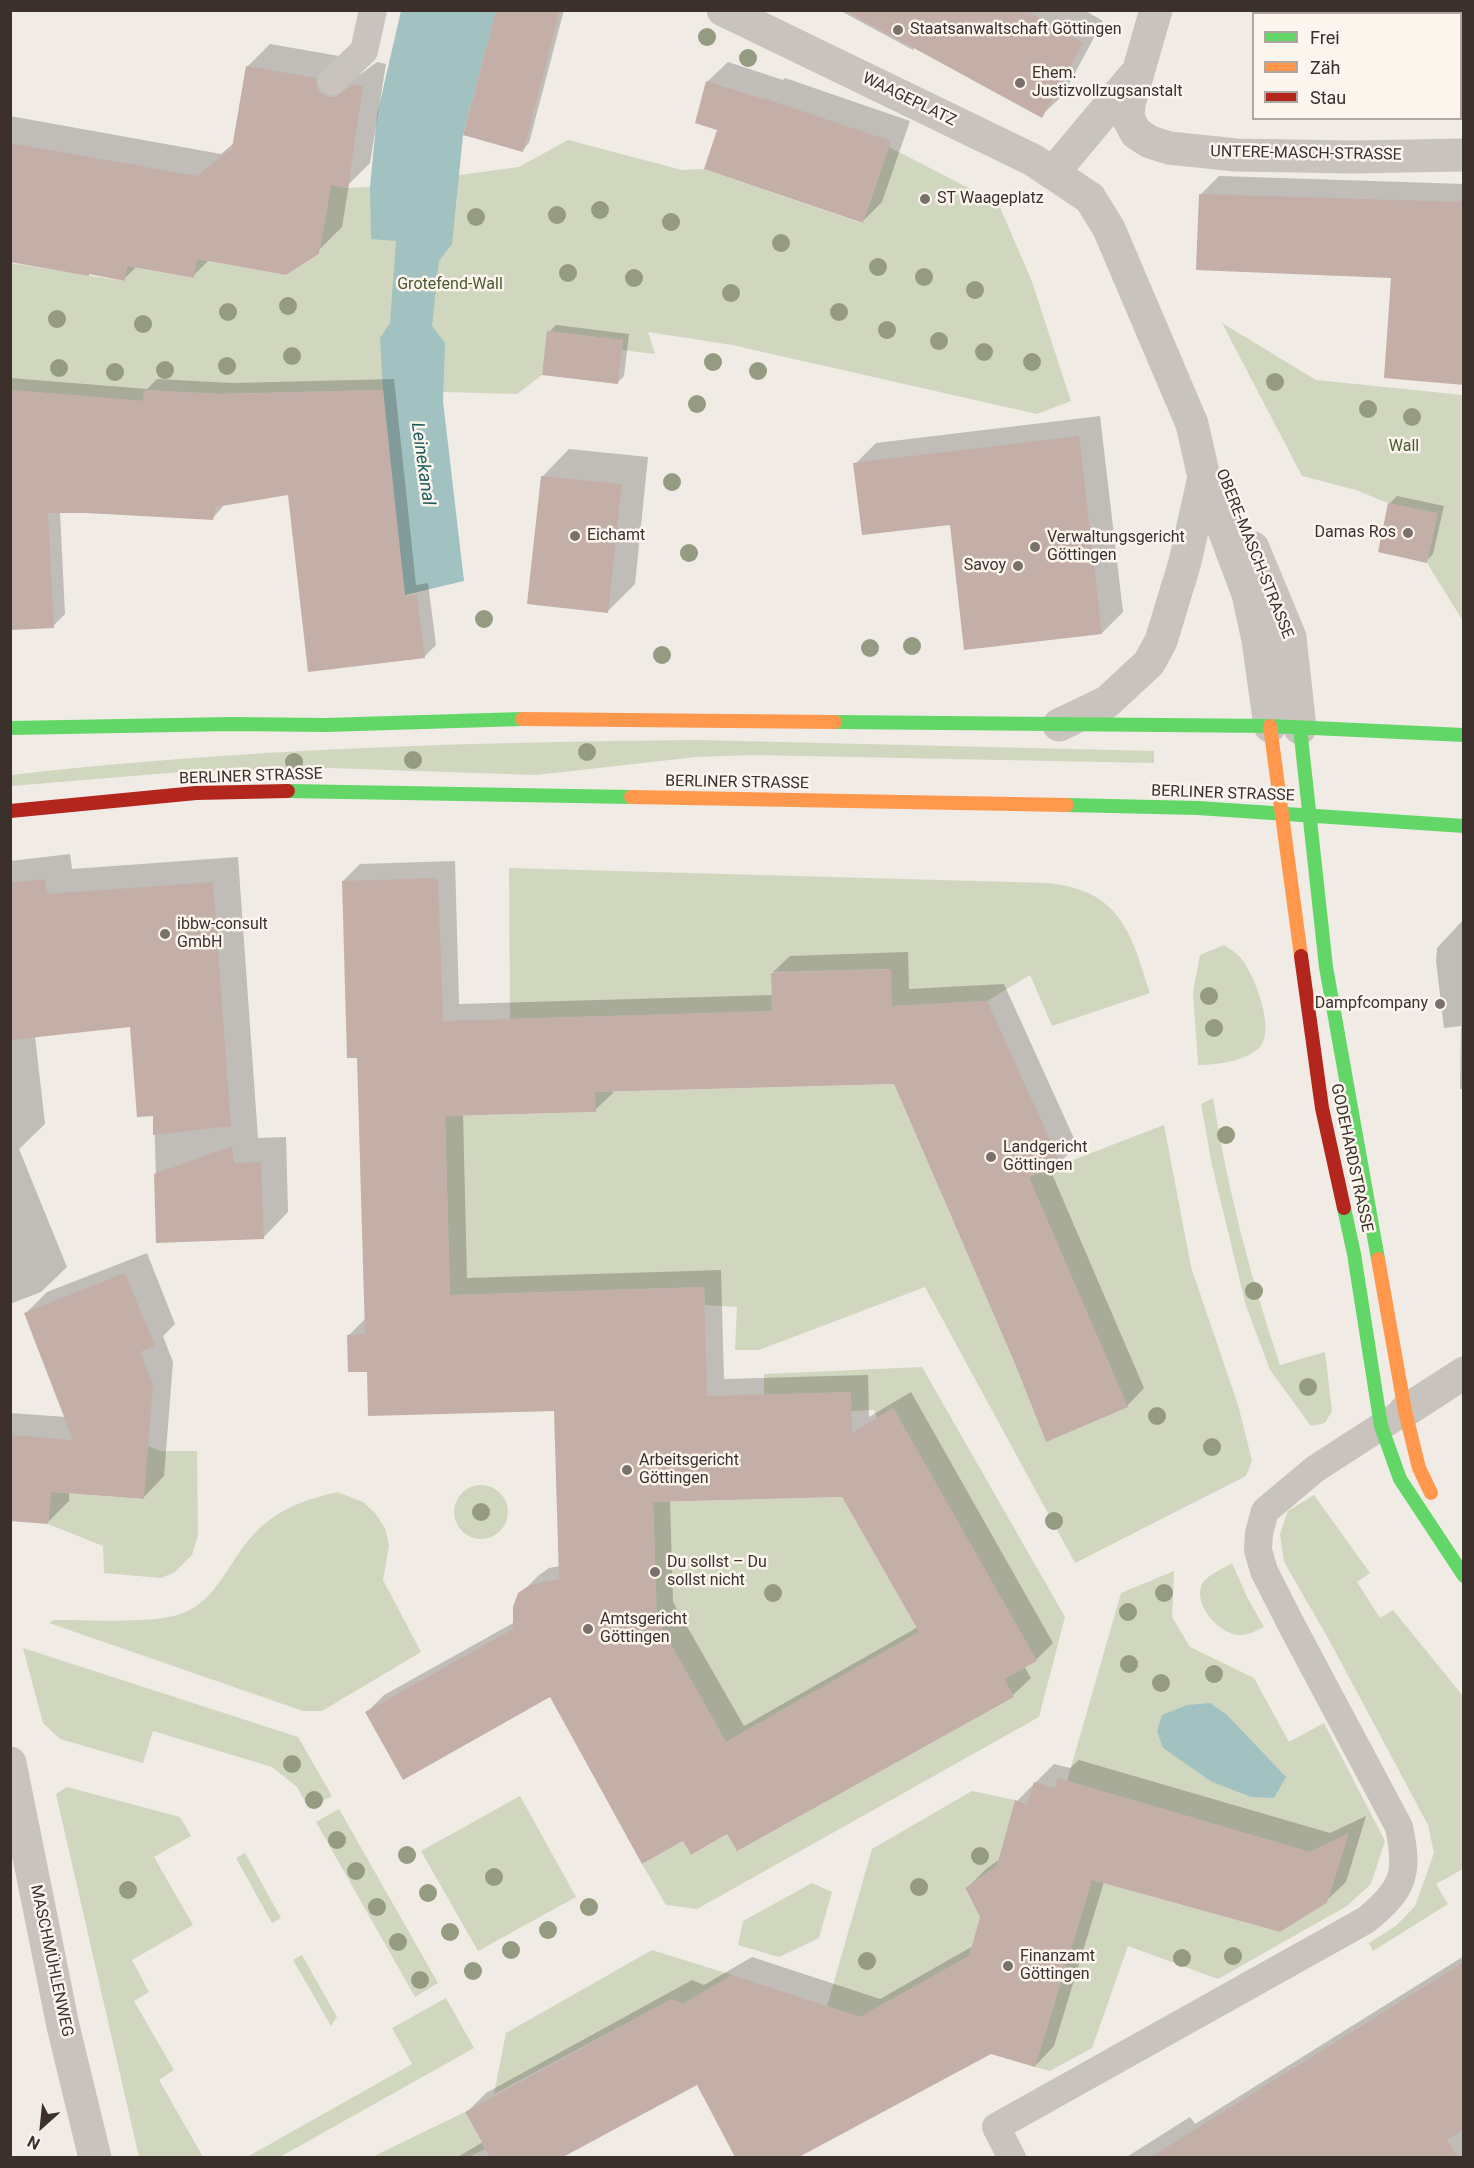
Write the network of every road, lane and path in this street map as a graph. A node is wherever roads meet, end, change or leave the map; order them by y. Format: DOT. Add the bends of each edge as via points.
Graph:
graph roads {
  1 [pos="373,10"];
  2 [pos="723,10"];
  3 [pos="1156,10"];
  4 [pos="1137,72"];
  5 [pos="332,81"];
  6 [pos="1464,155"];
  7 [pos="1053,173"];
  8 [pos="1090,198"];
  9 [pos="1192,424"];
  10 [pos="1204,477"];
  11 [pos="1059,725"];
  12 [pos="1285,727"];
  13 [pos="10,728"];
  14 [pos="1464,735"];
  15 [pos="10,811"];
  16 [pos="1282,812"];
  17 [pos="1309,814"];
  18 [pos="1464,826"];
  19 [pos="1464,1373"];
  20 [pos="1393,1419"];
  21 [pos="1435,1502"];
  22 [pos="1444,1521"];
  23 [pos="1464,1560"];
  24 [pos="1464,1576"];
  25 [pos="10,1763"];
  26 [pos="95,2157"];
  27 [pos="1012,2157"];
  1 -- 5 [label="lane" via="364,51"];
  2 -- 7 [label="street, WAAGEPLATZ"];
  3 -- 4 [label="street"];
  4 -- 6 [label="street, UNTERE-MASCH-STRASSE" via="1128,118 1136,133 1169,148 1236,155"];
  4 -- 7 [label="street"];
  7 -- 8 [label="street, WAAGEPLATZ"];
  8 -- 9 [label="street, OBERE-MASCH-STRASSE" via="1109,229"];
  9 -- 10 [label="street, OBERE-MASCH-STRASSE"];
  9 -- 12 [label="street, OBERE-MASCH-STRASSE" via="1214,454 1290,637"];
  10 -- 11 [label="street, OBERE-MASCH-STRASSE" via="1185,562 1161,641 1149,663 1107,702"];
  10 -- 12 [label="street, OBERE-MASCH-STRASSE" via="1248,594"];
  11 -- 12 [label="main road"];
  11 -- 13 [label="main road" via="587,718"];
  12 -- 14 [label="main road"];
  12 -- 16 [label="main road, GODEHARDSTRASSE"];
  12 -- 17 [label="main road, GODEHARDSTRASSE"];
  15 -- 16 [label="main road, BERLINER STRASSE" via="196,793 309,791"];
  16 -- 17 [label="main road, BERLINER STRASSE"];
  16 -- 20 [label="main road, GODEHARDSTRASSE" via="1322,1108"];
  17 -- 18 [label="main road, BERLINER STRASSE"];
  17 -- 20 [label="main road, GODEHARDSTRASSE" via="1326,967"];
  19 -- 20 [label="street"];
  20 -- 21 [label="main road, GODEHARDSTRASSE"];
  20 -- 24 [label="main road, GODEHARDSTRASSE" via="1401,1479"];
  20 -- 27 [label="lane" via="1315,1469 1265,1511 1258,1550 1264,1572 1399,1827 1404,1870 1397,1890 1366,1920 996,2127"];
  22 -- 23 [label="main road"];
  25 -- 26 [label="street, MASCHMÜHLENWEG" via="63,2026"];
}
